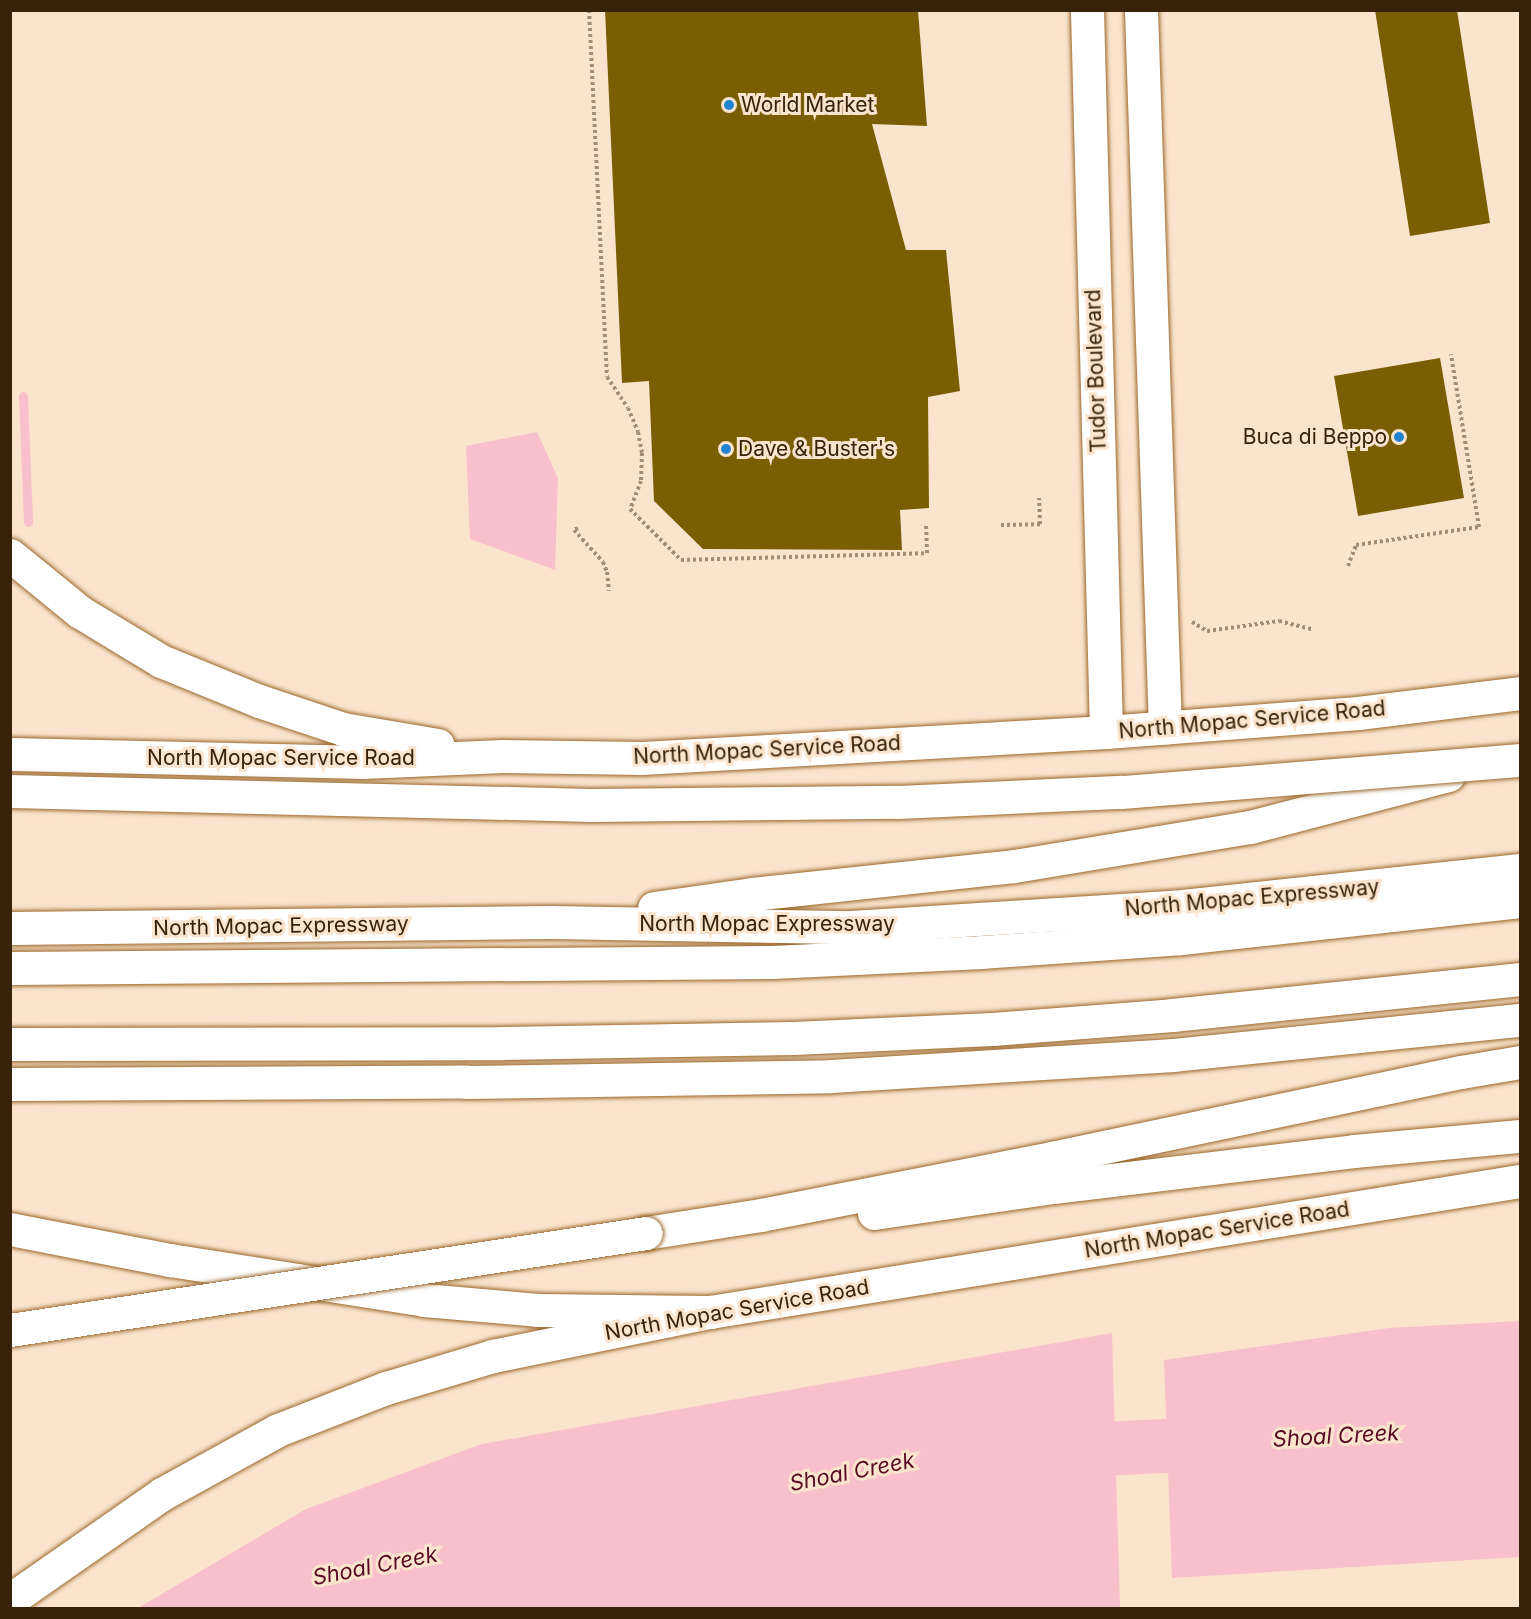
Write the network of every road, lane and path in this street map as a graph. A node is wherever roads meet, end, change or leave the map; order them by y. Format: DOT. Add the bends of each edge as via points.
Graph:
graph roads {
  1 [pos="589,10"];
  2 [pos="1086,10"];
  3 [pos="1141,10"];
  4 [pos="1451,354"];
  5 [pos="1039,498"];
  6 [pos="926,525"];
  7 [pos="1001,525"];
  8 [pos="578,528"];
  9 [pos="10,555"];
  10 [pos="1348,566"];
  11 [pos="609,591"];
  12 [pos="1191,622"];
  13 [pos="1312,629"];
  14 [pos="1521,693"];
  15 [pos="1165,728"];
  16 [pos="1106,732"];
  17 [pos="10,754"];
  18 [pos="502,756"];
  19 [pos="1521,756"];
  20 [pos="1521,760"];
  21 [pos="10,791"];
  22 [pos="1521,870"];
  23 [pos="1521,901"];
  24 [pos="551,922"];
  25 [pos="10,928"];
  26 [pos="10,968"];
  27 [pos="1521,979"];
  28 [pos="1521,1020"];
  29 [pos="10,1044"];
  30 [pos="1521,1062"];
  31 [pos="10,1084"];
  32 [pos="1521,1136"];
  33 [pos="1521,1181"];
  34 [pos="761,1215"];
  35 [pos="10,1229"];
  36 [pos="710,1312"];
  37 [pos="10,1330"];
  38 [pos="10,1600"];
  1 -- 6 [label="path" via="607,377 628,408 642,453 641,481 630,509 681,560 927,553"];
  2 -- 16 [label="main road, Tudor Boulevard"];
  3 -- 15 [label="main road"];
  4 -- 10 [label="path" via="1479,527 1356,545"];
  5 -- 7 [label="path" via="1040,524"];
  8 -- 11 [label="path" via="574,530 603,562"];
  9 -- 18 [label="main road" via="80,612 161,661 259,701 343,729"];
  12 -- 13 [label="path" via="1208,631 1280,621"];
  14 -- 15 [label="main road, North Mopac Service Road" via="1358,713"];
  15 -- 16 [label="main road, North Mopac Service Road"];
  16 -- 18 [label="main road, North Mopac Service Road" via="642,758"];
  17 -- 18 [label="main road, North Mopac Service Road" via="363,762"];
  19 -- 24 [label="main road" via="1250,827 1014,866 752,894"];
  20 -- 21 [label="main road, bridge" via="1122,792 898,802 591,805"];
  22 -- 24 [label="main road, North Mopac Expressway" via="1173,907 976,921 850,927"];
  23 -- 26 [label="main road" via="1181,938 772,962"];
  24 -- 25 [label="main road, North Mopac Expressway"];
  27 -- 29 [label="main road" via="1160,1016 793,1038"];
  28 -- 31 [label="main road" via="1173,1055 831,1076"];
  30 -- 34 [label="main road"];
  32 -- 34 [label="main road" via="1354,1151 867,1214"];
  33 -- 36 [label="main road, North Mopac Service Road"];
  34 -- 37 [label="main road, bridge"];
  35 -- 36 [label="main road" via="170,1260 424,1300 538,1310"];
  36 -- 38 [label="main road, North Mopac Service Road" via="493,1356 386,1388 279,1430 162,1494"];
}
